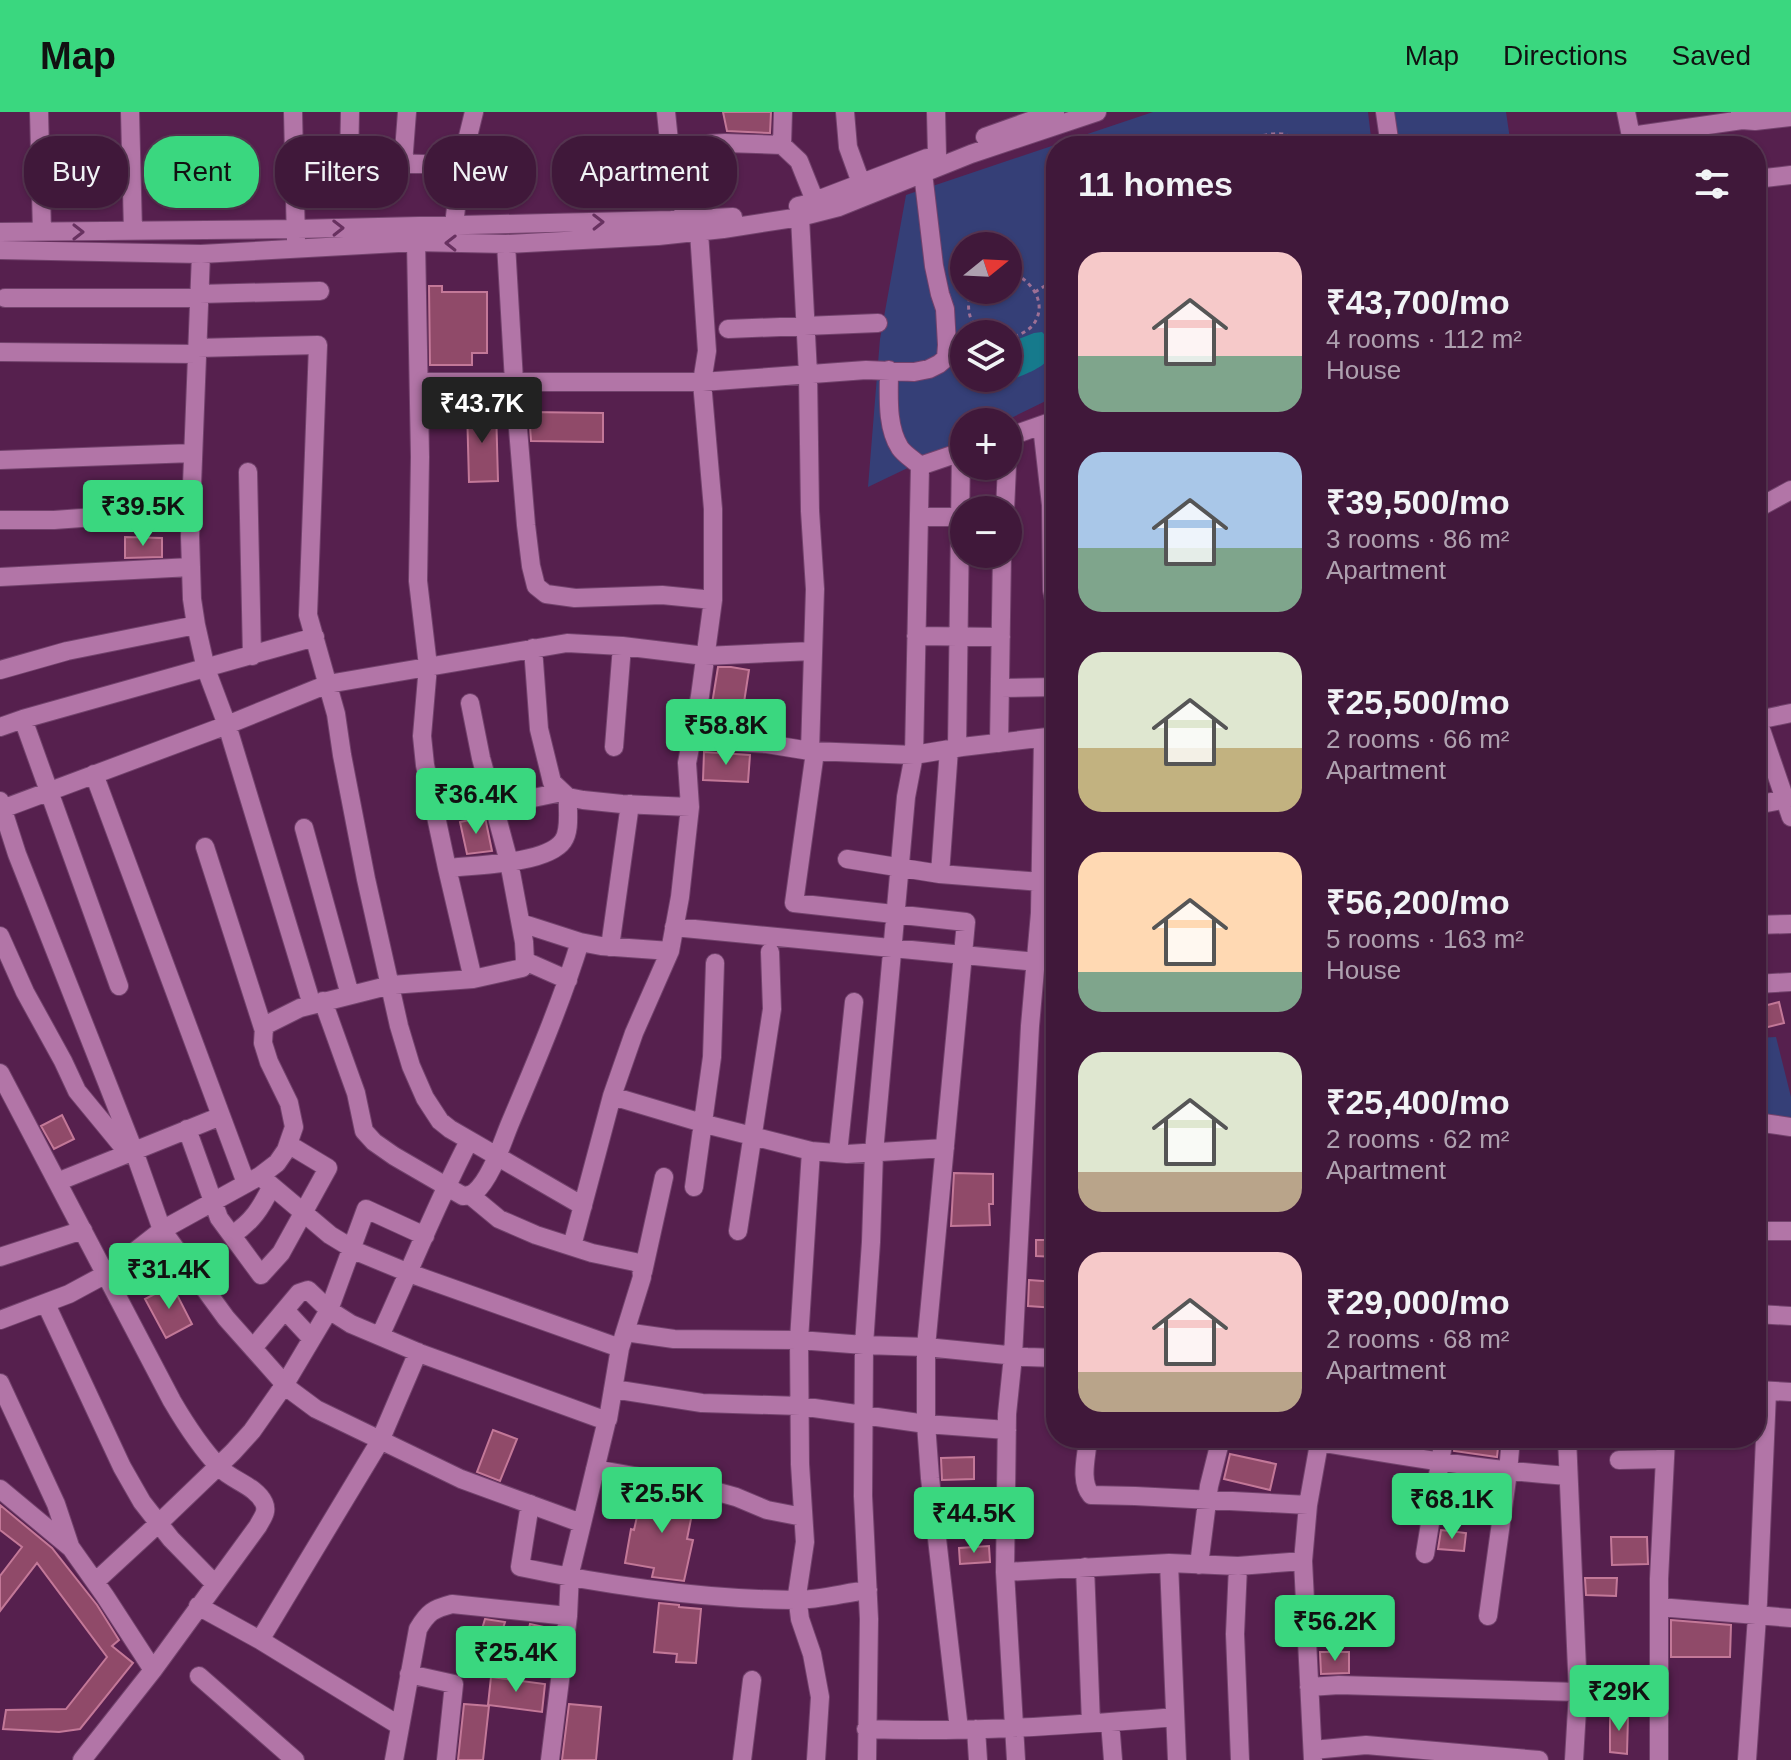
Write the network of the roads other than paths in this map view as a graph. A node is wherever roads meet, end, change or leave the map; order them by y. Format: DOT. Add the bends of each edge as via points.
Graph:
graph roads {
  1 [pos="39,112"];
  2 [pos="130,112"];
  3 [pos="293,112"];
  4 [pos="350,112"];
  5 [pos="407,112"];
  6 [pos="474,112"];
  7 [pos="666,112"];
  8 [pos="783,112"];
  9 [pos="845,112"];
  10 [pos="936,112"];
  11 [pos="1055,112"];
  12 [pos="1097,112"];
  13 [pos="1385,112"];
  14 [pos="1626,112"];
  15 [pos="1741,116"];
  16 [pos="1791,117"];
  17 [pos="1033,126"];
  18 [pos="1701,126"];
  19 [pos="350,136"];
  20 [pos="405,136"];
  21 [pos="468,136"];
  22 [pos="669,136"];
  23 [pos="1389,136"];
  24 [pos="1631,136"];
  25 [pos="1655,136"];
  26 [pos="1702,136"];
  27 [pos="737,143"];
  28 [pos="782,145"];
  29 [pos="937,155"];
  30 [pos="921,167"];
  31 [pos="1791,175"];
  32 [pos="1766,178"];
  33 [pos="861,183"];
  34 [pos="815,201"];
  35 [pos="456,208"];
  36 [pos="687,208"];
  37 [pos="800,217"];
  38 [pos="454,225"];
  39 [pos="692,225"];
  40 [pos="297,229"];
  41 [pos="133,231"];
  42 [pos="42,232"];
  43 [pos="8,241"];
  44 [pos="416,242"];
  45 [pos="506,244"];
  46 [pos="295,248"];
  47 [pos="201,254"];
  48 [pos="320,291"];
  49 [pos="199,296"];
  50 [pos="5,298"];
  51 [pos="878,323"];
  52 [pos="806,326"];
  53 [pos="728,329"];
  54 [pos="197,351"];
  55 [pos="0,352"];
  56 [pos="889,370"];
  57 [pos="808,374"];
  58 [pos="514,381"];
  59 [pos="419,382"];
  60 [pos="702,382"];
  61 [pos="1046,424"];
  62 [pos="1022,433"];
  63 [pos="193,453"];
  64 [pos="950,456"];
  65 [pos="0,460"];
  66 [pos="920,466"];
  67 [pos="248,472"];
  68 [pos="1791,490"];
  69 [pos="1766,501"];
  70 [pos="191,510"];
  71 [pos="919,517"];
  72 [pos="950,517"];
  73 [pos="0,520"];
  74 [pos="191,567"];
  75 [pos="960,568"];
  76 [pos="1002,568"];
  77 [pos="0,577"];
  78 [pos="713,600"];
  79 [pos="196,625"];
  80 [pos="916,636"];
  81 [pos="315,637"];
  82 [pos="959,637"];
  83 [pos="1001,637"];
  84 [pos="622,646"];
  85 [pos="533,648"];
  86 [pos="812,651"];
  87 [pos="252,656"];
  88 [pos="705,656"];
  89 [pos="428,666"];
  90 [pos="206,669"];
  91 [pos="0,670"];
  92 [pos="328,684"];
  93 [pos="1046,687"];
  94 [pos="1000,688"];
  95 [pos="470,703"];
  96 [pos="1791,713"];
  97 [pos="1766,717"];
  98 [pos="23,719"];
  99 [pos="227,725"];
  100 [pos="0,727"];
  101 [pos="1046,738"];
  102 [pos="691,739"];
  103 [pos="999,743"];
  104 [pos="1766,744"];
  105 [pos="614,747"];
  106 [pos="953,749"];
  107 [pos="813,751"];
  108 [pos="914,755"];
  109 [pos="94,774"];
  110 [pos="49,791"];
  111 [pos="565,795"];
  112 [pos="533,798"];
  113 [pos="1046,802"];
  114 [pos="630,804"];
  115 [pos="1,805"];
  116 [pos="1766,806"];
  117 [pos="690,807"];
  118 [pos="1788,808"];
  119 [pos="304,828"];
  120 [pos="205,847"];
  121 [pos="847,859"];
  122 [pos="509,862"];
  123 [pos="447,868"];
  124 [pos="900,868"];
  125 [pos="940,874"];
  126 [pos="1041,882"];
  127 [pos="1046,905"];
  128 [pos="896,914"];
  129 [pos="521,923"];
  130 [pos="1046,923"];
  131 [pos="1791,924"];
  132 [pos="1766,925"];
  133 [pos="674,927"];
  134 [pos="0,936"];
  135 [pos="580,942"];
  136 [pos="610,947"];
  137 [pos="893,949"];
  138 [pos="670,951"];
  139 [pos="770,952"];
  140 [pos="963,955"];
  141 [pos="525,961"];
  142 [pos="715,963"];
  143 [pos="1036,970"];
  144 [pos="1046,974"];
  145 [pos="473,979"];
  146 [pos="568,980"];
  147 [pos="1791,982"];
  148 [pos="1766,983"];
  149 [pos="391,985"];
  150 [pos="119,986"];
  151 [pos="350,995"];
  152 [pos="854,1002"];
  153 [pos="317,1003"];
  154 [pos="264,1031"];
  155 [pos="0,1073"];
  156 [pos="612,1096"];
  157 [pos="221,1116"];
  158 [pos="1766,1123"];
  159 [pos="703,1124"];
  160 [pos="1791,1127"];
  161 [pos="187,1129"];
  162 [pos="752,1137"];
  163 [pos="469,1141"];
  164 [pos="288,1144"];
  165 [pos="945,1148"];
  166 [pos="811,1151"];
  167 [pos="131,1152"];
  168 [pos="874,1152"];
  169 [pos="838,1153"];
  170 [pos="496,1156"];
  171 [pos="664,1177"];
  172 [pos="57,1182"];
  173 [pos="259,1182"];
  174 [pos="445,1186"];
  175 [pos="694,1187"];
  176 [pos="470,1195"];
  177 [pos="212,1202"];
  178 [pos="583,1206"];
  179 [pos="304,1214"];
  180 [pos="83,1230"];
  181 [pos="162,1230"];
  182 [pos="738,1231"];
  183 [pos="1766,1231"];
  184 [pos="1791,1231"];
  185 [pos="232,1235"];
  186 [pos="425,1236"];
  187 [pos="572,1246"];
  188 [pos="352,1249"];
  189 [pos="0,1257"];
  190 [pos="643,1272"];
  191 [pos="409,1273"];
  192 [pos="106,1274"];
  193 [pos="46,1304"];
  194 [pos="285,1310"];
  195 [pos="329,1310"];
  196 [pos="1766,1315"];
  197 [pos="1791,1316"];
  198 [pos="0,1320"];
  199 [pos="380,1336"];
  200 [pos="311,1338"];
  201 [pos="622,1340"];
  202 [pos="799,1340"];
  203 [pos="864,1345"];
  204 [pos="926,1347"];
  205 [pos="253,1348"];
  206 [pos="418,1352"];
  207 [pos="1013,1356"];
  208 [pos="1046,1358"];
  209 [pos="0,1383"];
  210 [pos="285,1384"];
  211 [pos="613,1389"];
  212 [pos="1766,1391"];
  213 [pos="1791,1392"];
  214 [pos="800,1406"];
  215 [pos="864,1416"];
  216 [pos="607,1420"];
  217 [pos="926,1424"];
  218 [pos="1007,1430"];
  219 [pos="380,1441"];
  220 [pos="1087,1448"];
  221 [pos="1218,1448"];
  222 [pos="1318,1448"];
  223 [pos="1361,1448"];
  224 [pos="1442,1448"];
  225 [pos="1510,1448"];
  226 [pos="1567,1448"];
  227 [pos="1666,1448"];
  228 [pos="1761,1448"];
  229 [pos="1665,1459"];
  230 [pos="1619,1460"];
  231 [pos="1440,1463"];
  232 [pos="219,1466"];
  233 [pos="595,1469"];
  234 [pos="1508,1472"];
  235 [pos="1568,1476"];
  236 [pos="0,1489"];
  237 [pos="1207,1501"];
  238 [pos="530,1504"];
  239 [pos="1308,1505"];
  240 [pos="803,1517"];
  241 [pos="159,1523"];
  242 [pos="581,1523"];
  243 [pos="71,1548"];
  244 [pos="1425,1554"];
  245 [pos="1303,1561"];
  246 [pos="1169,1563"];
  247 [pos="1199,1565"];
  248 [pos="1238,1566"];
  249 [pos="1085,1567"];
  250 [pos="1005,1572"];
  251 [pos="570,1578"];
  252 [pos="95,1582"];
  253 [pos="215,1584"];
  254 [pos="868,1590"];
  255 [pos="798,1600"];
  256 [pos="198,1606"];
  257 [pos="1659,1607"];
  258 [pos="1757,1614"];
  259 [pos="568,1616"];
  260 [pos="1488,1616"];
  261 [pos="1791,1618"];
  262 [pos="260,1640"];
  263 [pos="153,1670"];
  264 [pos="409,1674"];
  265 [pos="199,1676"];
  266 [pos="752,1680"];
  267 [pos="1309,1687"];
  268 [pos="1578,1692"];
  269 [pos="1175,1717"];
  270 [pos="1101,1723"];
  271 [pos="400,1726"];
  272 [pos="866,1729"];
  273 [pos="968,1729"];
  274 [pos="1013,1729"];
  275 [pos="1421,1754"];
  276 [pos="1313,1755"];
  277 [pos="82,1760"];
  278 [pos="295,1760"];
  279 [pos="394,1760"];
  280 [pos="446,1760"];
  281 [pos="550,1760"];
  282 [pos="742,1760"];
  283 [pos="816,1760"];
  284 [pos="867,1760"];
  285 [pos="978,1760"];
  286 [pos="1016,1760"];
  287 [pos="1113,1760"];
  288 [pos="1177,1760"];
  289 [pos="1240,1760"];
  290 [pos="1539,1760"];
  291 [pos="1574,1760"];
  292 [pos="1659,1760"];
  293 [pos="1747,1760"];
  1 -- 42 [label="street"];
  2 -- 41 [label="street"];
  3 -- 40 [label="street"];
  4 -- 19 [label="street"];
  5 -- 20 [label="street"];
  6 -- 21 [label="street"];
  7 -- 22 [label="street"];
  8 -- 28 [label="street"];
  9 -- 33 [label="street" via="848,147"];
  10 -- 29 [label="street"];
  11 -- 17 [label="street"];
  12 -- 17 [label="street"];
  13 -- 23 [label="street"];
  14 -- 24 [label="street"];
  15 -- 16 [label="street" via="1755,121"];
  15 -- 18 [label="street"];
  17 -- 29 [label="street"];
  17 -- 30 [label="street"];
  18 -- 25 [label="street"];
  18 -- 26 [label="street"];
  27 -- 28 [label="street"];
  28 -- 34 [label="street" via="799,161"];
  29 -- 30 [label="street"];
  30 -- 33 [label="street"];
  30 -- 37 [label="street" via="839,207"];
  30 -- 56 [label="street" via="945,309 946,358 929,369"];
  31 -- 32 [label="street"];
  33 -- 34 [label="street"];
  34 -- 39 [label="street"];
  35 -- 38 [label="street"];
  36 -- 39 [label="street"];
  37 -- 39 [label="street"];
  37 -- 52 [label="street"];
  38 -- 39 [label="street, one-way"];
  40 -- 38 [label="street, one-way"];
  39 -- 45 [label="street" via="658,236"];
  39 -- 60 [label="street" via="707,339"];
  40 -- 41 [label="street"];
  40 -- 46 [label="street"];
  42 -- 41 [label="street, one-way"];
  42 -- 43 [label="street"];
  43 -- 47 [label="street"];
  45 -- 44 [label="street, one-way"];
  44 -- 46 [label="street"];
  44 -- 59 [label="street"];
  45 -- 58 [label="street"];
  46 -- 47 [label="street"];
  47 -- 49 [label="street"];
  48 -- 49 [label="street"];
  49 -- 50 [label="street"];
  49 -- 54 [label="street"];
  51 -- 52 [label="street"];
  52 -- 53 [label="street"];
  52 -- 57 [label="street"];
  54 -- 55 [label="street"];
  54 -- 63 [label="street"];
  54 -- 81 [label="street" via="318,345 308,615"];
  56 -- 57 [label="street"];
  56 -- 66 [label="street" via="894,432 901,449"];
  57 -- 60 [label="street"];
  57 -- 86 [label="street"];
  58 -- 59 [label="street"];
  58 -- 60 [label="street"];
  58 -- 78 [label="street" via="536,586 546,594 575,598 662,595"];
  59 -- 89 [label="street" via="418,581"];
  60 -- 78 [label="street" via="713,509"];
  61 -- 62 [label="street"];
  63 -- 65 [label="street"];
  63 -- 70 [label="street"];
  64 -- 66 [label="street"];
  66 -- 71 [label="street"];
  67 -- 87 [label="street"];
  68 -- 69 [label="street"];
  70 -- 73 [label="street"];
  70 -- 74 [label="street"];
  71 -- 72 [label="street"];
  71 -- 80 [label="street"];
  74 -- 77 [label="street"];
  74 -- 79 [label="street"];
  75 -- 82 [label="street"];
  76 -- 83 [label="street"];
  78 -- 88 [label="street"];
  79 -- 90 [label="street"];
  79 -- 91 [label="street"];
  80 -- 82 [label="street"];
  80 -- 108 [label="street"];
  81 -- 87 [label="street"];
  81 -- 92 [label="street"];
  82 -- 83 [label="street"];
  82 -- 106 [label="street"];
  83 -- 94 [label="street"];
  84 -- 85 [label="street" via="567,643"];
  84 -- 88 [label="street"];
  84 -- 105 [label="street"];
  85 -- 89 [label="street"];
  85 -- 111 [label="street" via="539,729 552,782"];
  86 -- 88 [label="street"];
  86 -- 107 [label="street"];
  87 -- 90 [label="street"];
  88 -- 102 [label="street"];
  89 -- 92 [label="street"];
  89 -- 123 [label="street" via="422,736"];
  90 -- 98 [label="street"];
  90 -- 99 [label="street"];
  92 -- 99 [label="street"];
  92 -- 149 [label="street"];
  93 -- 94 [label="street"];
  94 -- 103 [label="street"];
  95 -- 122 [label="street"];
  96 -- 97 [label="street"];
  98 -- 100 [label="street"];
  98 -- 110 [label="street"];
  99 -- 109 [label="street"];
  99 -- 153 [label="street"];
  101 -- 103 [label="street"];
  102 -- 107 [label="street"];
  102 -- 117 [label="street"];
  103 -- 106 [label="street"];
  104 -- 118 [label="street"];
  106 -- 108 [label="street"];
  106 -- 125 [label="street"];
  107 -- 108 [label="street"];
  107 -- 128 [label="street" via="794,903"];
  108 -- 124 [label="street"];
  109 -- 110 [label="street"];
  109 -- 157 [label="street"];
  110 -- 115 [label="street"];
  110 -- 150 [label="street"];
  111 -- 112 [label="street"];
  111 -- 114 [label="street"];
  111 -- 122 [label="street" via="564,841 536,857"];
  113 -- 126 [label="street"];
  114 -- 117 [label="street"];
  114 -- 136 [label="street"];
  115 -- 167 [label="street"];
  116 -- 118 [label="street"];
  117 -- 133 [label="street"];
  119 -- 151 [label="street"];
  120 -- 154 [label="street"];
  121 -- 124 [label="street"];
  122 -- 123 [label="street"];
  122 -- 129 [label="street"];
  123 -- 145 [label="street"];
  124 -- 125 [label="street"];
  124 -- 128 [label="street"];
  125 -- 126 [label="street"];
  126 -- 127 [label="street"];
  128 -- 137 [label="street"];
  128 -- 140 [label="street" via="966,922"];
  129 -- 135 [label="street"];
  129 -- 141 [label="street"];
  130 -- 143 [label="street"];
  131 -- 132 [label="street"];
  133 -- 137 [label="street"];
  133 -- 138 [label="street"];
  134 -- 167 [label="street" via="77,1091"];
  135 -- 136 [label="street"];
  135 -- 146 [label="street"];
  136 -- 138 [label="street"];
  137 -- 140 [label="street"];
  137 -- 168 [label="street"];
  138 -- 156 [label="street"];
  139 -- 162 [label="street" via="772,1009"];
  140 -- 143 [label="street"];
  140 -- 165 [label="street"];
  141 -- 145 [label="street" via="517,970"];
  141 -- 146 [label="street"];
  142 -- 159 [label="street"];
  143 -- 144 [label="street"];
  143 -- 207 [label="street"];
  145 -- 149 [label="street"];
  146 -- 170 [label="street"];
  147 -- 148 [label="street"];
  149 -- 151 [label="street"];
  149 -- 163 [label="street" via="411,1066 425,1098 440,1121"];
  151 -- 153 [label="street"];
  152 -- 169 [label="street"];
  153 -- 154 [label="street" via="284,1015"];
  153 -- 174 [label="street" via="356,1093 364,1131"];
  154 -- 164 [label="street" via="269,1062 289,1103 294,1127"];
  155 -- 172 [label="street"];
  156 -- 159 [label="street"];
  156 -- 178 [label="street"];
  157 -- 161 [label="street"];
  157 -- 173 [label="street"];
  158 -- 160 [label="street"];
  159 -- 162 [label="street"];
  159 -- 175 [label="street"];
  161 -- 167 [label="street"];
  161 -- 177 [label="street"];
  162 -- 166 [label="street"];
  162 -- 182 [label="street"];
  163 -- 170 [label="street"];
  163 -- 174 [label="street"];
  164 -- 173 [label="street"];
  164 -- 179 [label="street" via="328,1168"];
  165 -- 168 [label="street"];
  165 -- 204 [label="street"];
  166 -- 169 [label="street"];
  166 -- 202 [label="street"];
  167 -- 172 [label="street"];
  167 -- 181 [label="street"];
  168 -- 169 [label="street"];
  168 -- 203 [label="street"];
  170 -- 176 [label="street"];
  170 -- 178 [label="street"];
  171 -- 190 [label="street"];
  172 -- 180 [label="street"];
  173 -- 177 [label="street"];
  173 -- 179 [label="street"];
  173 -- 185 [label="street" via="259,1210"];
  174 -- 176 [label="street"];
  174 -- 186 [label="street"];
  176 -- 187 [label="street" via="499,1219"];
  177 -- 181 [label="street"];
  177 -- 185 [label="street"];
  178 -- 187 [label="street"];
  179 -- 185 [label="street" via="261,1275"];
  179 -- 188 [label="street"];
  180 -- 189 [label="street"];
  180 -- 192 [label="street"];
  181 -- 192 [label="street"];
  181 -- 205 [label="street"];
  183 -- 184 [label="street"];
  186 -- 188 [label="street" via="366,1209"];
  186 -- 191 [label="street"];
  187 -- 190 [label="street" via="635,1262"];
  188 -- 191 [label="street"];
  188 -- 195 [label="street"];
  190 -- 201 [label="street"];
  191 -- 199 [label="street"];
  191 -- 201 [label="street"];
  192 -- 193 [label="street"];
  192 -- 232 [label="street" via="172,1401"];
  193 -- 198 [label="street"];
  193 -- 241 [label="street" via="122,1467"];
  194 -- 195 [label="street" via="308,1290"];
  194 -- 200 [label="street"];
  194 -- 205 [label="street"];
  195 -- 199 [label="street"];
  195 -- 200 [label="street"];
  196 -- 197 [label="street"];
  199 -- 206 [label="street"];
  200 -- 210 [label="street"];
  201 -- 202 [label="street"];
  201 -- 211 [label="street"];
  202 -- 203 [label="street"];
  202 -- 214 [label="street"];
  203 -- 204 [label="street"];
  203 -- 215 [label="street"];
  204 -- 207 [label="street"];
  204 -- 217 [label="street"];
  205 -- 210 [label="street"];
  206 -- 216 [label="street"];
  206 -- 219 [label="street"];
  207 -- 208 [label="street"];
  207 -- 218 [label="street"];
  209 -- 243 [label="street"];
  210 -- 219 [label="street" via="316,1409"];
  210 -- 232 [label="street"];
  211 -- 214 [label="street" via="702,1403"];
  211 -- 216 [label="street"];
  212 -- 213 [label="street"];
  214 -- 215 [label="street"];
  214 -- 240 [label="street"];
  215 -- 217 [label="street"];
  215 -- 254 [label="street"];
  216 -- 233 [label="street"];
  217 -- 218 [label="street"];
  217 -- 273 [label="street"];
  218 -- 250 [label="street"];
  219 -- 238 [label="street"];
  219 -- 262 [label="street"];
  220 -- 237 [label="street" via="1084,1483 1091,1495"];
  221 -- 237 [label="street"];
  222 -- 239 [label="street"];
  223 -- 231 [label="street"];
  224 -- 231 [label="street"];
  225 -- 234 [label="street"];
  226 -- 235 [label="street"];
  227 -- 229 [label="street"];
  228 -- 258 [label="street"];
  229 -- 230 [label="street"];
  229 -- 257 [label="street"];
  231 -- 234 [label="street"];
  231 -- 244 [label="street"];
  232 -- 241 [label="street"];
  232 -- 253 [label="street" via="258,1493 266,1508"];
  233 -- 240 [label="street" via="707,1489"];
  233 -- 242 [label="street"];
  234 -- 235 [label="street"];
  234 -- 260 [label="street"];
  235 -- 268 [label="street"];
  236 -- 243 [label="street"];
  237 -- 239 [label="street"];
  237 -- 247 [label="street"];
  238 -- 242 [label="street"];
  238 -- 251 [label="street" via="520,1567"];
  239 -- 245 [label="street"];
  240 -- 255 [label="street"];
  241 -- 252 [label="street"];
  241 -- 253 [label="street"];
  242 -- 251 [label="street"];
  243 -- 252 [label="street"];
  245 -- 248 [label="street"];
  245 -- 267 [label="street"];
  246 -- 247 [label="street"];
  246 -- 249 [label="street"];
  246 -- 269 [label="street"];
  247 -- 248 [label="street"];
  248 -- 289 [label="street"];
  249 -- 250 [label="street"];
  249 -- 270 [label="street"];
  250 -- 274 [label="street"];
  251 -- 255 [label="street" via="677,1593"];
  251 -- 259 [label="street"];
  252 -- 263 [label="street"];
  253 -- 256 [label="street"];
  254 -- 255 [label="street"];
  254 -- 272 [label="street"];
  255 -- 283 [label="street" via="820,1697"];
  256 -- 262 [label="street"];
  256 -- 263 [label="street"];
  257 -- 258 [label="street"];
  257 -- 292 [label="street"];
  258 -- 261 [label="street"];
  258 -- 293 [label="street"];
  259 -- 264 [label="street" via="452,1604 437,1608 418,1629"];
  259 -- 281 [label="street"];
  262 -- 271 [label="street"];
  263 -- 277 [label="street"];
  264 -- 271 [label="street"];
  264 -- 280 [label="street" via="454,1684"];
  265 -- 278 [label="street"];
  266 -- 282 [label="street"];
  267 -- 268 [label="street"];
  267 -- 276 [label="street"];
  268 -- 291 [label="street"];
  269 -- 270 [label="street"];
  269 -- 288 [label="street"];
  270 -- 274 [label="street"];
  270 -- 287 [label="street"];
  271 -- 279 [label="street"];
  272 -- 273 [label="street"];
  272 -- 284 [label="street"];
  273 -- 274 [label="street"];
  273 -- 285 [label="street"];
  274 -- 286 [label="street"];
  275 -- 276 [label="street" via="1366,1745"];
  275 -- 290 [label="street"];
}
